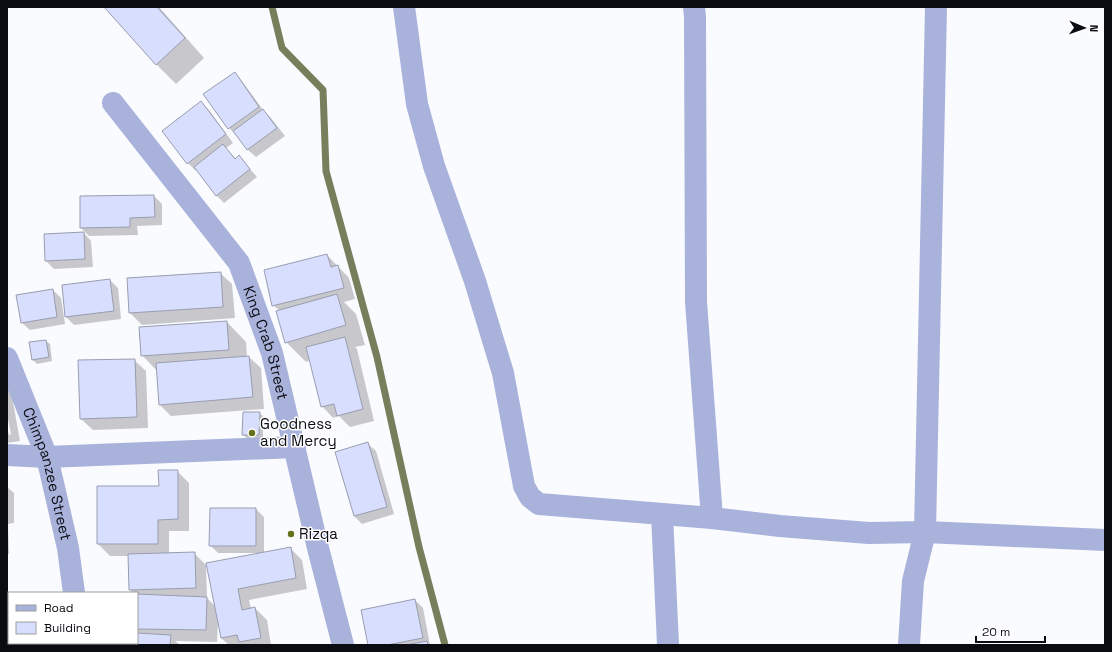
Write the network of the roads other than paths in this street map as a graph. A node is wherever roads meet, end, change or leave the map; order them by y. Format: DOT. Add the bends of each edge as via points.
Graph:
graph roads {
  1 [pos="404,7"];
  2 [pos="694,7"];
  3 [pos="936,7"];
  4 [pos="113,103"];
  5 [pos="7,358"];
  6 [pos="295,447"];
  7 [pos="7,455"];
  8 [pos="47,458"];
  9 [pos="662,514"];
  10 [pos="712,518"];
  11 [pos="925,532"];
  12 [pos="1105,540"];
  13 [pos="74,592"];
  14 [pos="343,645"];
  15 [pos="668,645"];
  16 [pos="909,645"];
  1 -- 9 [label="street" via="417,104 434,166 475,281 503,373 524,486 530,497 539,504"];
  2 -- 10 [label="street" via="696,302"];
  3 -- 11 [label="street"];
  4 -- 6 [label="street, King Crab Street" via="239,263 272,353"];
  5 -- 8 [label="street, Chimpanzee Street"];
  6 -- 8 [label="street"];
  6 -- 14 [label="street, King Crab Street"];
  7 -- 8 [label="street"];
  8 -- 13 [label="street, Chimpanzee Street" via="68,548"];
  9 -- 10 [label="street"];
  9 -- 15 [label="street"];
  10 -- 11 [label="street" via="869,533"];
  11 -- 12 [label="street"];
  11 -- 16 [label="street" via="913,581"];
}
